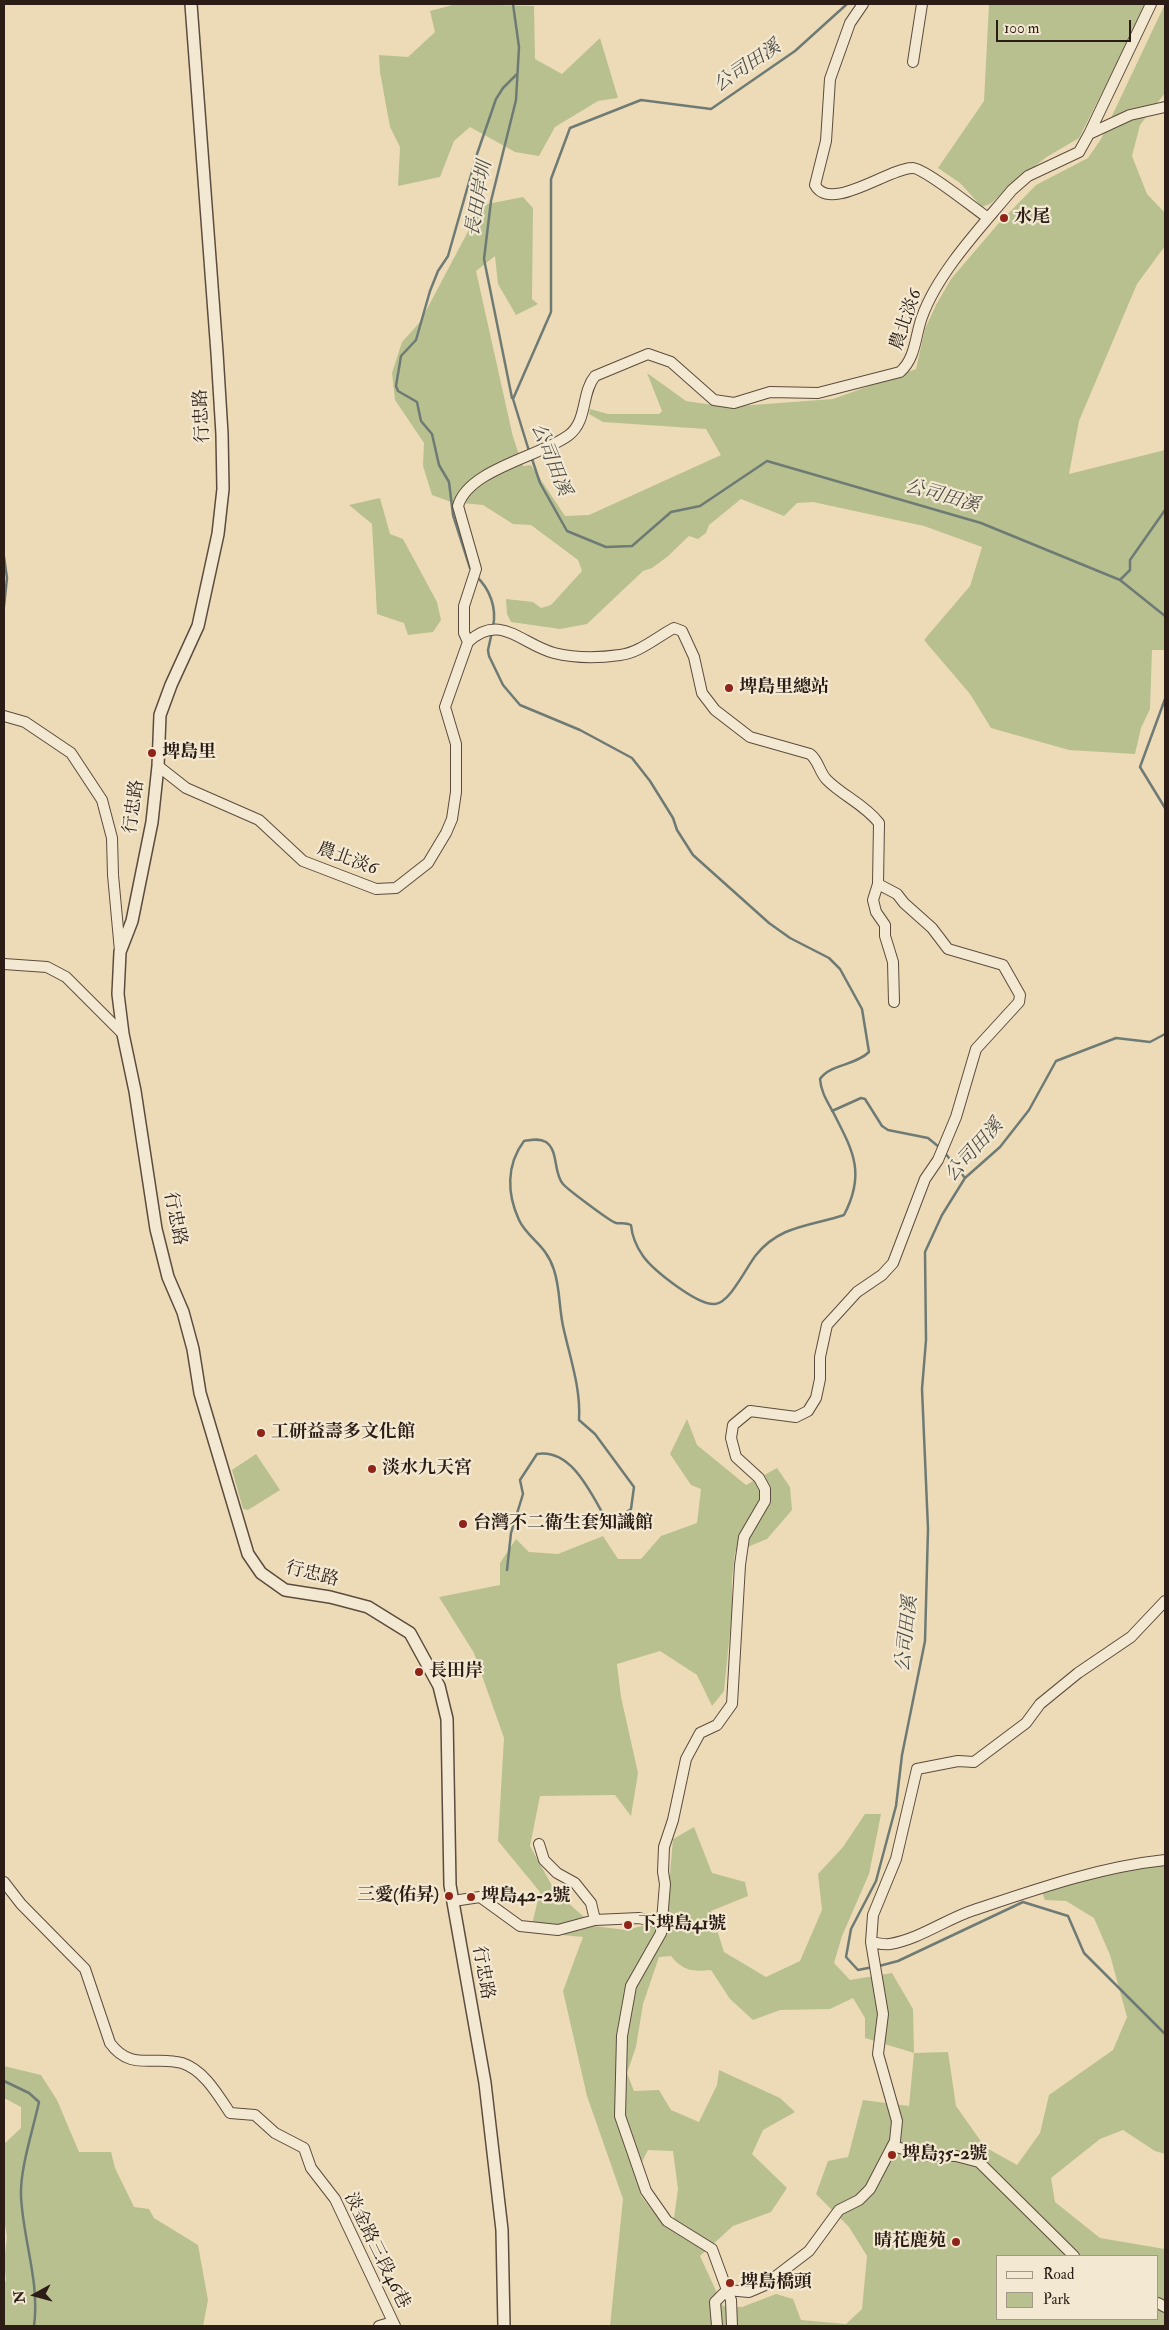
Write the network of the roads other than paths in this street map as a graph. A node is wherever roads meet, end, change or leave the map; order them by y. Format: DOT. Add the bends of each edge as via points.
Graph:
graph roads {
  1 [pos="191,4"];
  2 [pos="862,4"];
  3 [pos="922,4"];
  4 [pos="1151,4"];
  5 [pos="913,62"];
  6 [pos="1165,107"];
  7 [pos="1089,134"];
  8 [pos="988,218"];
  9 [pos="468,642"];
  10 [pos="4,716"];
  11 [pos="158,766"];
  12 [pos="878,884"];
  13 [pos="120,952"];
  14 [pos="4,964"];
  15 [pos="894,1002"];
  16 [pos="123,1034"];
  17 [pos="1165,1601"];
  18 [pos="539,1844"];
  19 [pos="1165,1860"];
  20 [pos="4,1882"];
  21 [pos="453,1901"];
  22 [pos="595,1920"];
  23 [pos="661,1923"];
  24 [pos="871,1942"];
  25 [pos="893,2146"];
  26 [pos="1073,2255"];
  27 [pos="727,2290"];
  28 [pos="394,2324"];
  29 [pos="379,2326"];
  30 [pos="504,2326"];
  31 [pos="717,2326"];
  32 [pos="732,2326"];
  1 -- 11 [label="street, 行忠路" via="217,353 222,489 218,534 198,626 160,715"];
  2 -- 8 [label="street" via="850,23 830,79 826,141 815,185 819,192 840,195 876,179 914,168 924,171"];
  3 -- 5 [label="street"];
  4 -- 7 [label="street, 農北淡6"];
  6 -- 7 [label="street" via="1130,116"];
  7 -- 8 [label="street, 農北淡6" via="1079,152 1028,176"];
  8 -- 9 [label="street, 農北淡6 / 農北淡6" via="932,291 909,364 900,372 818,393 770,392 734,403 714,400 671,362 648,354 595,376 589,383 581,419 570,434 490,473 460,497 458,506 475,575 464,606 464,632"];
  9 -- 11 [label="street, 農北淡6 / 農北淡6" via="445,707 456,744 456,792 452,819 428,863 396,888 376,889 303,862 259,820 186,788"];
  9 -- 12 [label="street" via="487,629 499,629 555,653 596,657 632,653 674,628 682,631 694,656 702,694 715,710 750,737 810,754 835,788 876,818 879,823"];
  10 -- 13 [label="street" via="25,722 71,753 102,800 112,838"];
  11 -- 13 [label="street, 行忠路" via="140,889"];
  12 -- 15 [label="street" via="873,900 885,925 885,936 894,962"];
  12 -- 23 [label="street" via="897,894 932,928 948,949 1003,965 1020,995 1019,1002 976,1049 956,1117 938,1160 925,1179 894,1263 857,1292 827,1324 820,1356 820,1380 816,1398 808,1411 796,1417 750,1411 733,1424 731,1438 736,1457 759,1478 765,1489 765,1501 744,1537 732,1704 717,1725 700,1733 686,1759 664,1847 666,1884"];
  13 -- 16 [label="street, 行忠路" via="118,994"];
  14 -- 16 [label="street" via="47,967 66,978"];
  16 -- 21 [label="street, 行忠路" via="136,1091 156,1229 168,1277 183,1312 200,1393 248,1554 265,1577 285,1590 368,1607 410,1633 439,1686 447,1719"];
  17 -- 24 [label="street" via="1131,1637 1078,1673 1040,1704 1026,1723 974,1762 958,1761 917,1769 896,1859 873,1915"];
  18 -- 22 [label="street" via="544,1860 556,1873 574,1883 591,1903"];
  19 -- 24 [label="street" via="1105,1869 1062,1880 973,1910 889,1944"];
  20 -- 28 [label="street, 淡金路三段46巷" via="34,1918 85,1969 110,2043 116,2051 126,2059 182,2063 207,2080 230,2113 255,2115 275,2133 304,2148 311,2168 335,2199"];
  21 -- 22 [label="street" via="480,1896 520,1926 558,1930"];
  21 -- 30 [label="street, 行忠路" via="486,2091 502,2230"];
  22 -- 23 [label="street" via="639,1918"];
  23 -- 27 [label="street" via="658,1940 631,1986 622,2036 620,2116 646,2190 667,2220 712,2249"];
  24 -- 25 [label="street" via="883,2014 878,2054 897,2121"];
  25 -- 26 [label="street" via="923,2155 956,2156 979,2162"];
  25 -- 27 [label="street" via="870,2189 860,2200 839,2210 809,2251 763,2286 749,2292"];
  27 -- 31 [label="street" via="715,2302"];
  27 -- 32 [label="street" via="731,2300"];
  28 -- 29 [label="street"];
}
